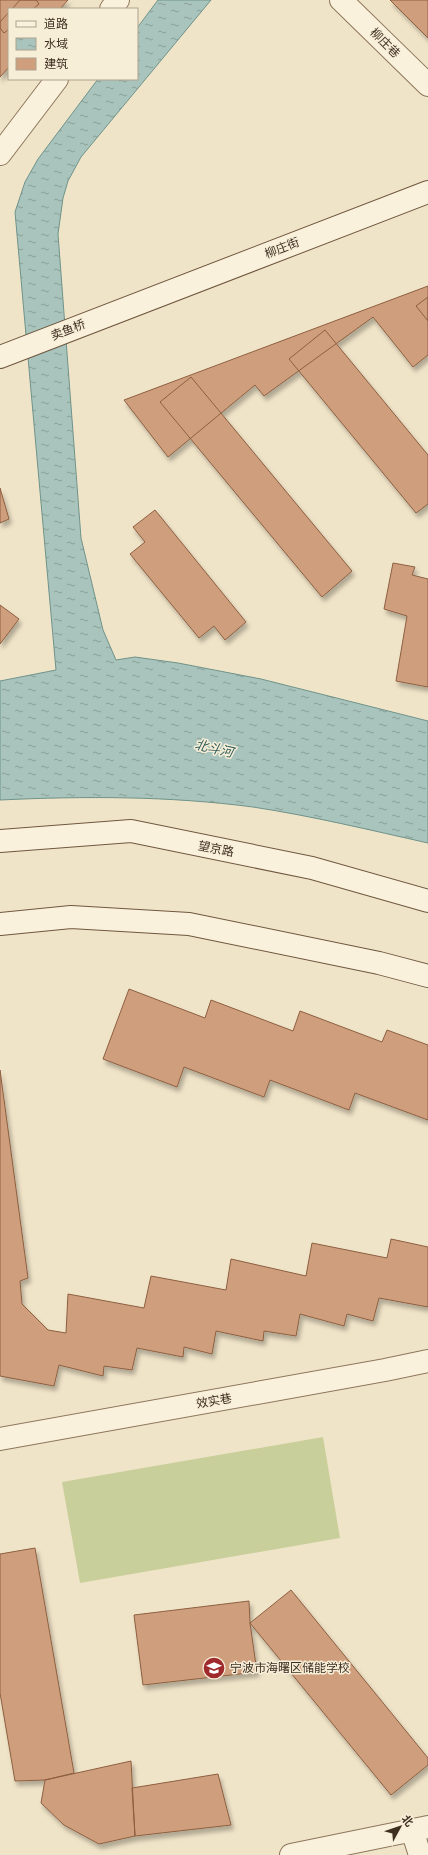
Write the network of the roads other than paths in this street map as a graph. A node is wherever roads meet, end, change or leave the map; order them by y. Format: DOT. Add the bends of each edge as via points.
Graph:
graph roads {
  1 [pos="118,0"];
  2 [pos="342,0"];
  3 [pos="112,8"];
  4 [pos="56,80"];
  5 [pos="428,85"];
  6 [pos="0,154"];
  7 [pos="428,192"];
  8 [pos="137,304"];
  9 [pos="0,357"];
  10 [pos="0,841"];
  11 [pos="428,901"];
  12 [pos="0,924"];
  13 [pos="428,976"];
  14 [pos="428,1361"];
  15 [pos="0,1439"];
  16 [pos="420,1828"];
  17 [pos="291,1855"];
  18 [pos="420,1855"];
  1 -- 3 [label="main road"];
  2 -- 5 [label="main road, 柳庄巷"];
  4 -- 6 [label="main road"];
  7 -- 8 [label="main road, 柳庄街"];
  8 -- 9 [label="main road, 卖鱼桥"];
  10 -- 11 [label="main road, 望京路" via="131,831 312,868"];
  12 -- 13 [label="main road" via="71,917 189,924 379,963"];
  14 -- 15 [label="main road, 效实巷"];
  16 -- 17 [label="main road"];
  16 -- 18 [label="main road"];
}
